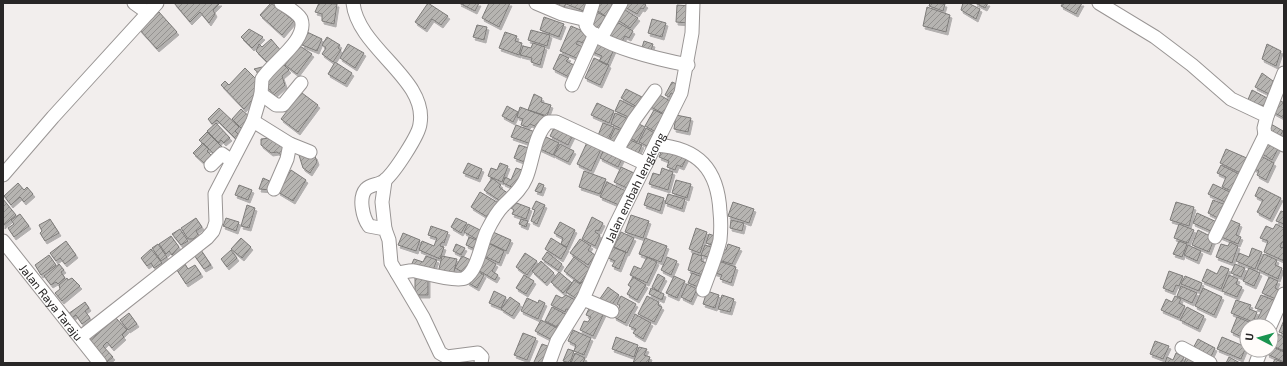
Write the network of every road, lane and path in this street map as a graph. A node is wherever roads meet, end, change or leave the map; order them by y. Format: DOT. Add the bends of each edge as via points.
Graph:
graph roads {
  1 [pos="134,3"];
  2 [pos="157,3"];
  3 [pos="281,3"];
  4 [pos="353,3"];
  5 [pos="593,3"];
  6 [pos="621,3"];
  7 [pos="693,3"];
  8 [pos="1099,3"];
  9 [pos="541,4"];
  10 [pos="148,13"];
  11 [pos="587,20"];
  12 [pos="598,36"];
  13 [pos="688,65"];
  14 [pos="1284,73"];
  15 [pos="301,83"];
  16 [pos="572,85"];
  17 [pos="655,91"];
  18 [pos="261,94"];
  19 [pos="1267,116"];
  20 [pos="253,121"];
  21 [pos="1265,134"];
  22 [pos="1283,142"];
  23 [pos="290,144"];
  24 [pos="656,145"];
  25 [pos="617,150"];
  26 [pos="310,152"];
  27 [pos="232,161"];
  28 [pos="646,164"];
  29 [pos="211,165"];
  30 [pos="3,174"];
  31 [pos="385,181"];
  32 [pos="274,189"];
  33 [pos="385,229"];
  34 [pos="1216,237"];
  35 [pos="3,241"];
  36 [pos="397,273"];
  37 [pos="703,290"];
  38 [pos="1284,294"];
  39 [pos="584,299"];
  40 [pos="612,311"];
  41 [pos="1274,318"];
  42 [pos="81,337"];
  43 [pos="1182,348"];
  44 [pos="97,362"];
  45 [pos="481,363"];
  46 [pos="549,363"];
  47 [pos="1210,363"];
  1 -- 10 [label="street"];
  2 -- 10 [label="street"];
  3 -- 18 [label="street" via="301,20 301,28 291,47 262,78"];
  4 -- 31 [label="street" via="354,12 364,31 411,88 421,110 418,134"];
  5 -- 11 [label="street"];
  6 -- 12 [label="street"];
  7 -- 13 [label="street, Jalan embah lengkong"];
  8 -- 19 [label="street" via="1155,38 1192,65 1231,99"];
  9 -- 11 [label="street" via="562,14"];
  10 -- 30 [label="street"];
  11 -- 12 [label="street" via="588,28"];
  12 -- 13 [label="street" via="644,55"];
  12 -- 16 [label="street"];
  13 -- 24 [label="street, Jalan embah lengkong" via="682,93"];
  14 -- 19 [label="street"];
  15 -- 18 [label="street" via="283,105 276,105"];
  17 -- 25 [label="street"];
  18 -- 20 [label="street"];
  19 -- 21 [label="street"];
  20 -- 23 [label="street"];
  20 -- 27 [label="street"];
  21 -- 22 [label="street"];
  21 -- 34 [label="street"];
  23 -- 26 [label="street"];
  23 -- 32 [label="street" via="287,159"];
  24 -- 28 [label="street, Jalan embah lengkong"];
  24 -- 37 [label="street" via="682,149 696,156 708,167 715,182 720,202 721,232"];
  25 -- 28 [label="street"];
  25 -- 36 [label="street" via="556,122 548,122 541,132 527,177 519,191 502,206 486,232 479,256 469,274 462,278 431,276 414,271"];
  27 -- 29 [label="street" via="222,154"];
  27 -- 42 [label="street" via="215,194 213,231 207,238"];
  28 -- 39 [label="street, Jalan embah lengkong" via="615,226"];
  31 -- 33 [label="street" via="382,202"];
  31 -- 33 [label="street" via="366,190 362,209 369,226"];
  33 -- 36 [label="street" via="389,240 390,259"];
  35 -- 42 [label="street, Jalan Raya Taraju"];
  36 -- 45 [label="street" via="423,317 440,353 447,357 478,353 482,357"];
  38 -- 41 [label="street"];
  39 -- 40 [label="street"];
  39 -- 46 [label="street, Jalan embah lengkong" via="557,342"];
  42 -- 44 [label="street, Jalan Raya Taraju"];
  43 -- 47 [label="street"];
}
